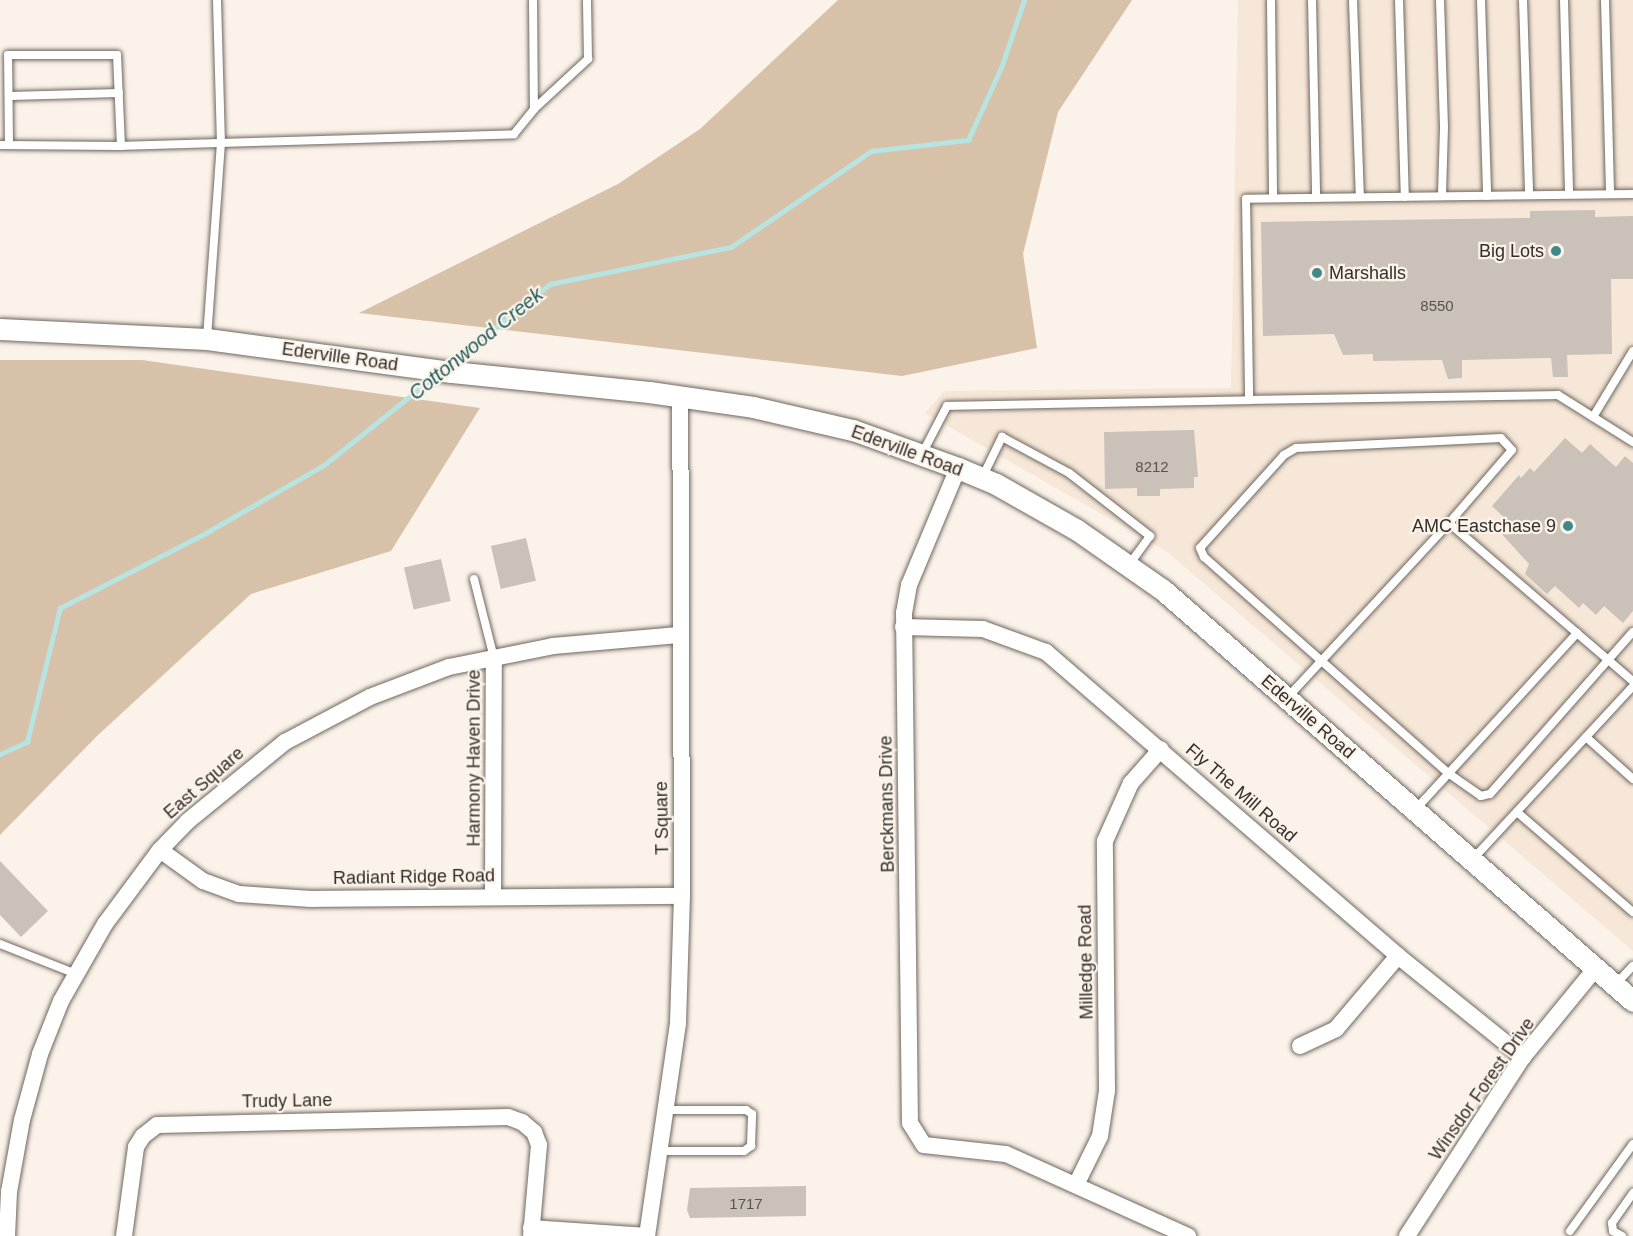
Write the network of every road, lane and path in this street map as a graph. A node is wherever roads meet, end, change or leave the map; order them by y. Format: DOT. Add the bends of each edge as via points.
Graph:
graph roads {
  1 [pos="217,0"];
  2 [pos="533,0"];
  3 [pos="587,0"];
  4 [pos="1271,0"];
  5 [pos="1312,0"];
  6 [pos="1353,0"];
  7 [pos="1399,0"];
  8 [pos="1440,0"];
  9 [pos="1481,0"];
  10 [pos="1523,0"];
  11 [pos="1564,0"];
  12 [pos="1605,0"];
  13 [pos="119,93"];
  14 [pos="9,96"];
  15 [pos="534,109"];
  16 [pos="221,144"];
  17 [pos="4,145"];
  18 [pos="122,146"];
  19 [pos="1569,194"];
  20 [pos="1610,194"];
  21 [pos="1633,194"];
  22 [pos="1529,195"];
  23 [pos="1442,196"];
  24 [pos="1487,196"];
  25 [pos="1360,197"];
  26 [pos="1405,197"];
  27 [pos="1272,198"];
  28 [pos="1316,198"];
  29 [pos="0,329"];
  30 [pos="207,339"];
  31 [pos="1633,351"];
  32 [pos="680,397"];
  33 [pos="1249,400"];
  34 [pos="1593,417"];
  35 [pos="1633,442"];
  36 [pos="922,453"];
  37 [pos="958,468"];
  38 [pos="982,478"];
  39 [pos="1449,523"];
  40 [pos="1130,564"];
  41 [pos="474,579"];
  42 [pos="903,627"];
  43 [pos="1633,632"];
  44 [pos="1577,633"];
  45 [pos="679,635"];
  46 [pos="494,658"];
  47 [pos="1322,660"];
  48 [pos="1610,661"];
  49 [pos="1633,681"];
  50 [pos="1633,687"];
  51 [pos="1287,698"];
  52 [pos="1586,737"];
  53 [pos="1161,749"];
  54 [pos="1448,773"];
  55 [pos="1633,779"];
  56 [pos="1414,810"];
  57 [pos="1517,812"];
  58 [pos="160,850"];
  59 [pos="1471,860"];
  60 [pos="493,895"];
  61 [pos="682,896"];
  62 [pos="1633,912"];
  63 [pos="0,944"];
  64 [pos="1398,956"];
  65 [pos="1633,966"];
  66 [pos="1595,969"];
  67 [pos="76,974"];
  68 [pos="1615,986"];
  69 [pos="1633,1001"];
  70 [pos="1300,1046"];
  71 [pos="1523,1057"];
  72 [pos="666,1110"];
  73 [pos="1633,1144"];
  74 [pos="657,1151"];
  75 [pos="1076,1185"];
  76 [pos="1633,1193"];
  77 [pos="1570,1231"];
  78 [pos="531,1232"];
  79 [pos="7,1236"];
  80 [pos="124,1236"];
  81 [pos="647,1236"];
  82 [pos="1188,1236"];
  83 [pos="1407,1236"];
  84 [pos="1622,1236"];
  1 -- 16 [label="lane"];
  2 -- 15 [label="lane"];
  3 -- 15 [label="lane" via="588,59"];
  4 -- 27 [label="lane"];
  5 -- 28 [label="lane"];
  6 -- 25 [label="lane"];
  7 -- 26 [label="lane"];
  8 -- 23 [label="lane"];
  9 -- 24 [label="lane"];
  10 -- 22 [label="lane"];
  11 -- 19 [label="lane"];
  12 -- 20 [label="lane"];
  13 -- 14 [label="lane"];
  13 -- 14 [label="lane" via="117,54 8,55"];
  13 -- 18 [label="lane"];
  14 -- 17 [label="lane"];
  15 -- 16 [label="lane" via="513,134"];
  16 -- 18 [label="lane"];
  16 -- 30 [label="lane"];
  17 -- 18 [label="lane"];
  19 -- 20 [label="lane"];
  19 -- 22 [label="lane"];
  20 -- 21 [label="lane"];
  22 -- 24 [label="lane"];
  23 -- 24 [label="lane"];
  23 -- 26 [label="lane"];
  25 -- 26 [label="lane"];
  25 -- 28 [label="lane"];
  27 -- 28 [label="lane"];
  27 -- 33 [label="lane" via="1246,199"];
  29 -- 30 [label="street, Ederville Road"];
  30 -- 32 [label="street, Ederville Road" via="540,383"];
  31 -- 34 [label="lane"];
  32 -- 36 [label="street, Ederville Road" via="753,407 853,430"];
  32 -- 45 [label="street, T Square"];
  33 -- 34 [label="lane" via="1558,395"];
  33 -- 36 [label="lane" via="947,406"];
  34 -- 35 [label="lane"];
  36 -- 37 [label="street, Ederville Road"];
  37 -- 38 [label="street, Ederville Road"];
  37 -- 42 [label="street, Berckmans Drive" via="909,585"];
  38 -- 40 [label="street, Ederville Road"];
  38 -- 40 [label="lane" via="1002,437 1069,473 1150,536"];
  39 -- 44 [label="lane"];
  39 -- 47 [label="lane"];
  39 -- 47 [label="lane" via="1512,450 1501,438 1296,448 1284,455 1200,548 1204,557"];
  40 -- 51 [label="street, Ederville Road"];
  41 -- 46 [label="lane"];
  42 -- 53 [label="street, Fly The Mill Road" via="983,629 1027,642 1059,662"];
  42 -- 75 [label="street, Berckmans Drive" via="910,1123 924,1145 1006,1154"];
  43 -- 48 [label="lane"];
  44 -- 48 [label="lane"];
  44 -- 54 [label="lane"];
  45 -- 46 [label="street, East Square" via="553,646"];
  45 -- 61 [label="street, T Square"];
  46 -- 58 [label="street, East Square" via="449,667 370,697 285,742 240,776"];
  46 -- 60 [label="street, Harmony Haven Drive"];
  47 -- 51 [label="lane"];
  47 -- 54 [label="lane"];
  48 -- 49 [label="lane"];
  48 -- 54 [label="lane" via="1490,794 1481,796"];
  50 -- 52 [label="lane"];
  51 -- 56 [label="street, Ederville Road"];
  52 -- 55 [label="lane"];
  52 -- 57 [label="lane"];
  53 -- 64 [label="street, Fly The Mill Road"];
  53 -- 75 [label="street, Milledge Road" via="1131,783 1105,841 1107,1091 1100,1136"];
  54 -- 56 [label="lane"];
  56 -- 59 [label="street, Ederville Road"];
  57 -- 59 [label="lane"];
  57 -- 62 [label="lane"];
  58 -- 60 [label="street, Radiant Ridge Road" via="203,881 239,894 311,899"];
  58 -- 67 [label="street, East Square" via="105,924"];
  59 -- 66 [label="street, Ederville Road"];
  60 -- 61 [label="street, Radiant Ridge Road"];
  61 -- 72 [label="street, T Square" via="678,1023"];
  63 -- 67 [label="lane"];
  64 -- 70 [label="street" via="1336,1029"];
  64 -- 71 [label="street, Fly The Mill Road"];
  65 -- 68 [label="lane"];
  66 -- 68 [label="street, Ederville Road"];
  66 -- 71 [label="street, Winsdor Forest Drive"];
  67 -- 79 [label="street, East Square" via="40,1054 22,1120 9,1192"];
  68 -- 69 [label="street, Ederville Road"];
  71 -- 83 [label="street, Winsdor Forest Drive"];
  72 -- 74 [label="street, T Square"];
  72 -- 74 [label="lane" via="746,1110 752,1114 751,1146 744,1151"];
  73 -- 77 [label="lane"];
  74 -- 81 [label="street, T Square"];
  75 -- 82 [label="street"];
  76 -- 84 [label="lane" via="1612,1223 1613,1231"];
  78 -- 80 [label="street, Trudy Lane" via="540,1160 534,1132 508,1117 157,1125 136,1147 126,1198"];
  78 -- 81 [label="street"];
}
